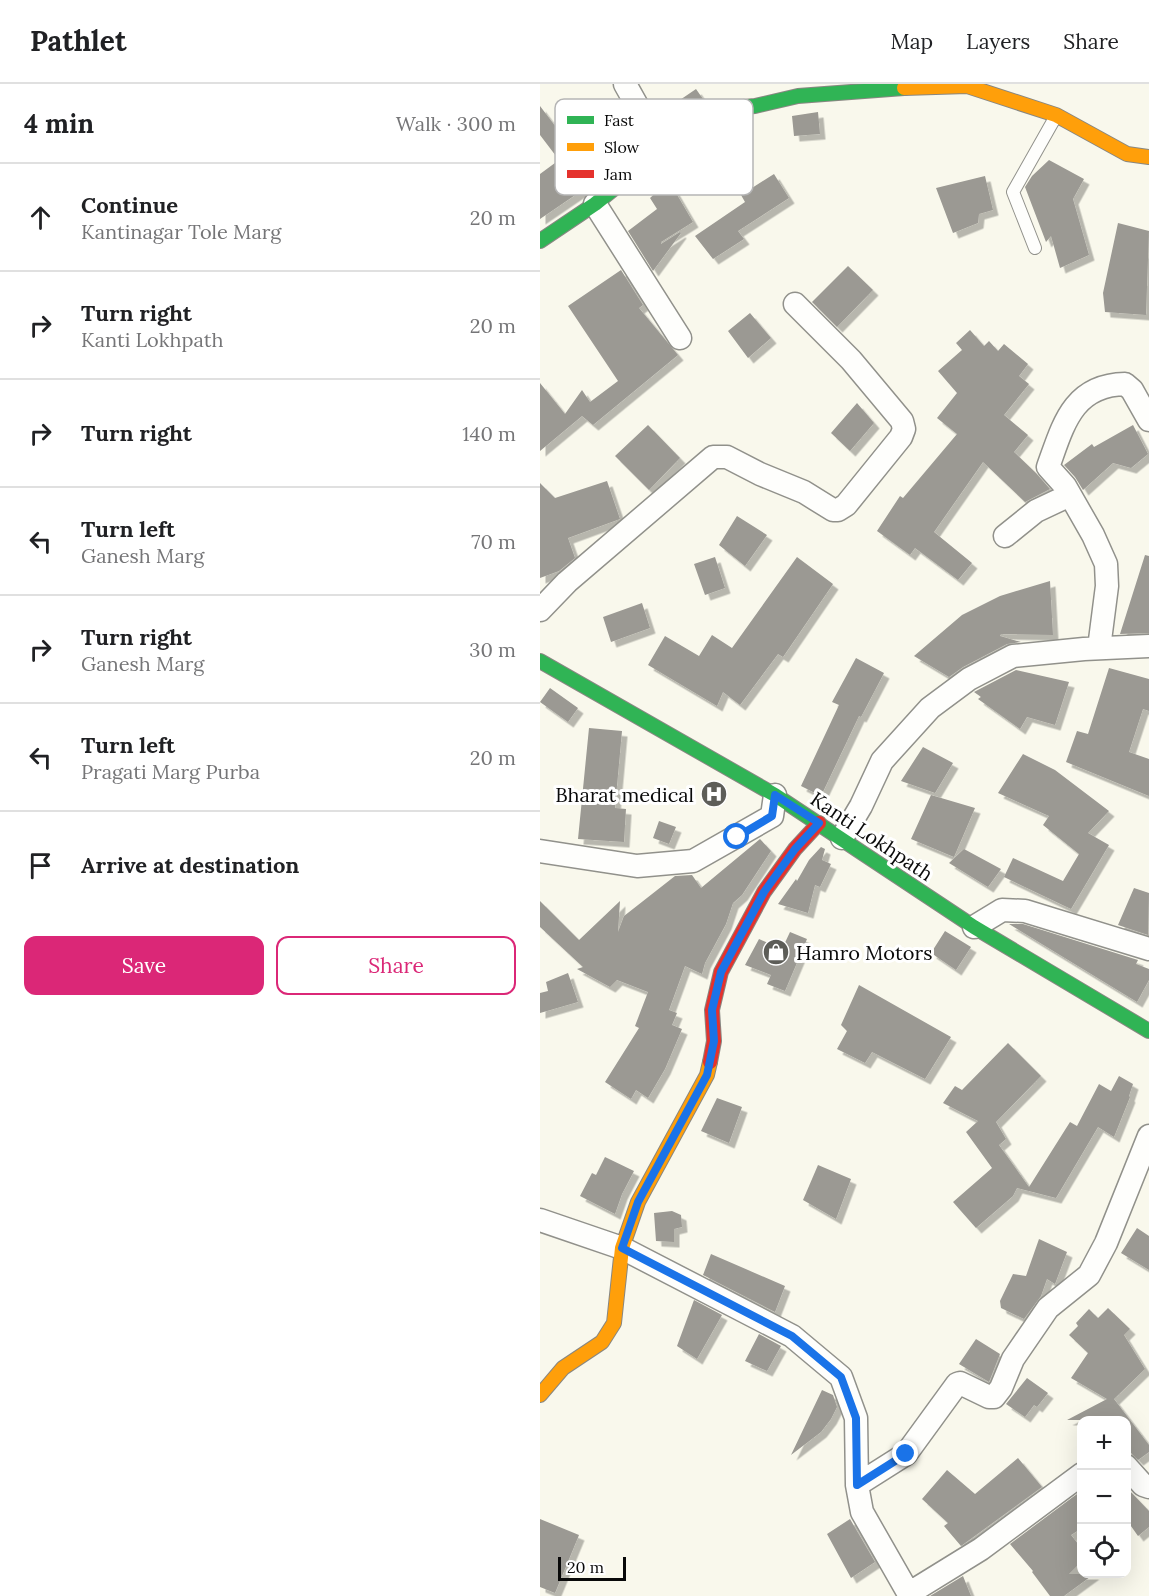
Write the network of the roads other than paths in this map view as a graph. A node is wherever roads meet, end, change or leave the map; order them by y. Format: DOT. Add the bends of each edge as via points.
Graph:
graph roads {
  1 [pos="625,84"];
  2 [pos="633,99"];
  3 [pos="753,106"];
  4 [pos="1056,115"];
  5 [pos="1149,157"];
  6 [pos="606,195"];
  7 [pos="595,204"];
  8 [pos="540,241"];
  9 [pos="1035,248"];
  10 [pos="795,304"];
  11 [pos="680,338"];
  12 [pos="1149,420"];
  13 [pos="1070,495"];
  14 [pos="1005,536"];
  15 [pos="540,610"];
  16 [pos="1149,646"];
  17 [pos="1100,648"];
  18 [pos="541,665"];
  19 [pos="775,795"];
  20 [pos="819,823"];
  21 [pos="842,838"];
  22 [pos="540,852"];
  23 [pos="974,927"];
  24 [pos="1148,945"];
  25 [pos="1149,1031"];
  26 [pos="1149,1136"];
  27 [pos="540,1220"];
  28 [pos="622,1248"];
  29 [pos="540,1395"];
  30 [pos="1130,1470"];
  31 [pos="1077,1478"];
  32 [pos="857,1485"];
  33 [pos="1149,1487"];
  34 [pos="909,1595"];
  1 -- 2 [label="street"];
  3 -- 4 [label="main road" via="798,96 967,86"];
  4 -- 5 [label="main road" via="1126,154"];
  4 -- 9 [label="lane" via="1013,192"];
  6 -- 7 [label="main road"];
  7 -- 8 [label="main road"];
  7 -- 11 [label="street"];
  10 -- 15 [label="street" via="851,360 902,421 902,437 872,474 846,505 833,510 804,492 727,457 714,457 567,582"];
  12 -- 13 [label="street" via="1125,384 1113,384 1078,401 1048,467"];
  13 -- 14 [label="street" via="1036,511"];
  13 -- 17 [label="street" via="1106,564"];
  16 -- 17 [label="street"];
  17 -- 21 [label="street" via="1013,656 969,679 930,708 882,761"];
  18 -- 19 [label="main road, Kanti Lokhpath"];
  19 -- 20 [label="main road, Kanti Lokhpath"];
  19 -- 22 [label="street" via="772,816 693,861 637,866"];
  20 -- 21 [label="main road, Kanti Lokhpath"];
  20 -- 28 [label="main road" via="764,892 721,972 712,1010 714,1041 707,1075 638,1202"];
  21 -- 23 [label="main road, Kanti Lokhpath"];
  23 -- 24 [label="street" via="1002,910 1025,911"];
  23 -- 25 [label="main road, Kanti Lokhpath"];
  26 -- 32 [label="street" via="1089,1275 1048,1308 1013,1359 1001,1389 989,1397 957,1384 906,1454"];
  27 -- 28 [label="street"];
  28 -- 29 [label="main road" via="614,1323 602,1342 563,1368"];
  28 -- 32 [label="street" via="792,1336 841,1377 856,1418"];
  30 -- 33 [label="street"];
  31 -- 34 [label="street" via="981,1549"];
  32 -- 34 [label="street" via="862,1512"];
}
